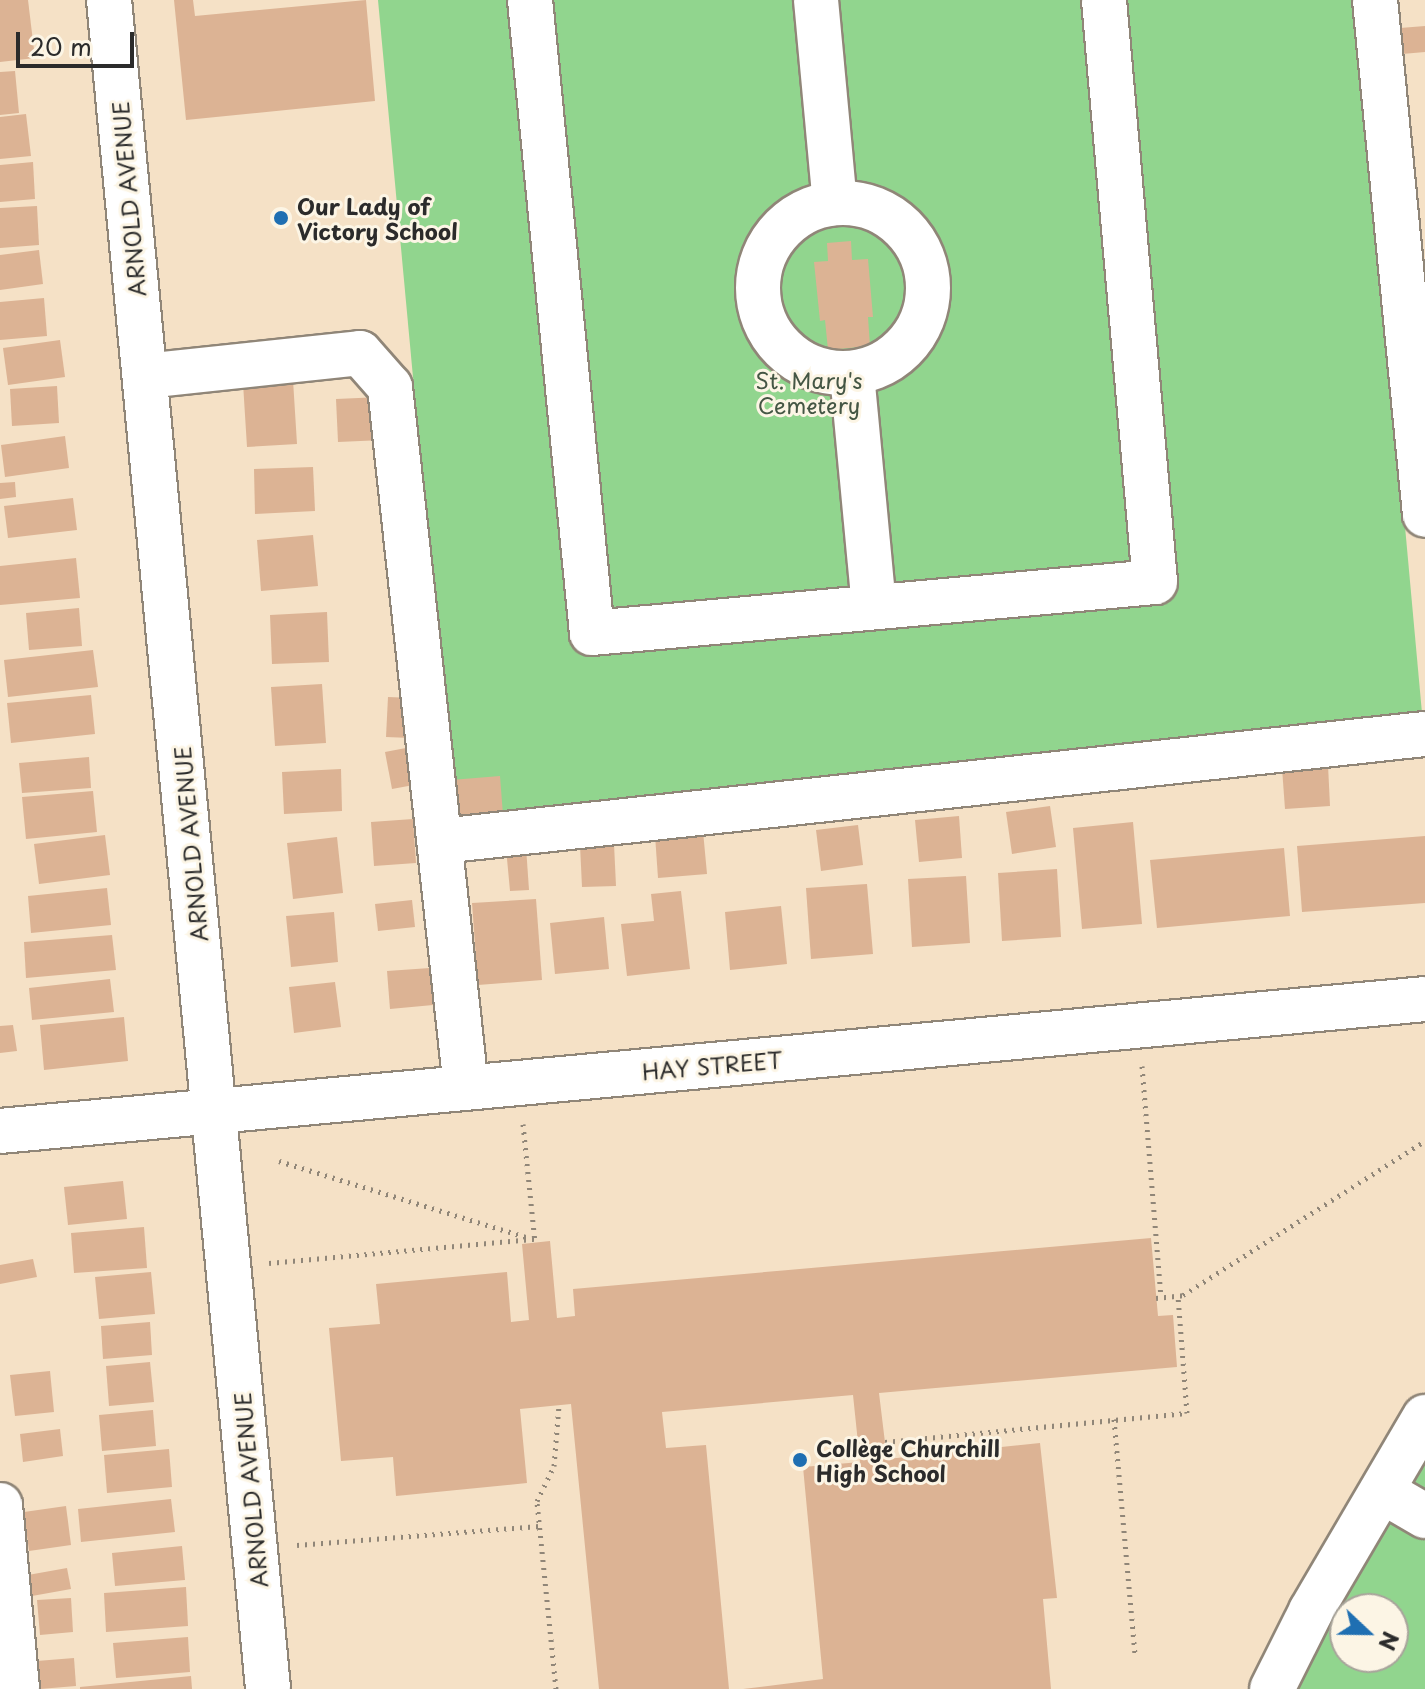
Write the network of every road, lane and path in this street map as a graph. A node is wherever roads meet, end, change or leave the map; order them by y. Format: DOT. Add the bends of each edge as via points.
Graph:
graph roads {
  1 [pos="109,0"];
  2 [pos="530,0"];
  3 [pos="816,0"];
  4 [pos="1104,0"];
  5 [pos="1375,0"];
  6 [pos="835,203"];
  7 [pos="852,374"];
  8 [pos="145,376"];
  9 [pos="1425,515"];
  10 [pos="874,607"];
  11 [pos="1425,734"];
  12 [pos="441,841"];
  13 [pos="1425,999"];
  14 [pos="1139,1025"];
  15 [pos="518,1083"];
  16 [pos="466,1088"];
  17 [pos="214,1110"];
  18 [pos="0,1131"];
  19 [pos="1425,1141"];
  20 [pos="279,1161"];
  21 [pos="535,1241"];
  22 [pos="267,1249"];
  23 [pos="269,1263"];
  24 [pos="270,1279"];
  25 [pos="1178,1296"];
  26 [pos="559,1405"];
  27 [pos="1425,1417"];
  28 [pos="1114,1419"];
  29 [pos="885,1442"];
  30 [pos="1382,1491"];
  31 [pos="0,1505"];
  32 [pos="1425,1516"];
  33 [pos="539,1526"];
  34 [pos="295,1529"];
  35 [pos="1135,1656"];
  36 [pos="17,1689"];
  37 [pos="268,1689"];
  38 [pos="556,1689"];
  39 [pos="1272,1689"];
  1 -- 8 [label="street, ARNOLD AVENUE"];
  2 -- 10 [label="street" via="592,633"];
  3 -- 6 [label="street"];
  4 -- 10 [label="street" via="1155,582"];
  5 -- 9 [label="street"];
  6 -- 7 [label="street" via="865,206 891,218 913,239 926,265 928,295 921,324 904,348 880,366"];
  6 -- 7 [label="street" via="809,210 787,224 769,245 758,297 765,323 779,345 800,362 825,372"];
  7 -- 10 [label="street"];
  8 -- 12 [label="street" via="360,353 390,387"];
  8 -- 17 [label="street, ARNOLD AVENUE"];
  11 -- 12 [label="street"];
  12 -- 16 [label="street"];
  13 -- 14 [label="street, HAY STREET"];
  14 -- 15 [label="street, HAY STREET"];
  14 -- 25 [label="path" via="1159,1297"];
  15 -- 16 [label="street, HAY STREET"];
  15 -- 21 [label="path"];
  16 -- 17 [label="street, HAY STREET"];
  17 -- 18 [label="street, HAY STREET"];
  17 -- 37 [label="street, ARNOLD AVENUE"];
  19 -- 25 [label="path"];
  20 -- 21 [label="path"];
  21 -- 23 [label="path"];
  22 -- 23 [label="path"];
  23 -- 24 [label="path"];
  25 -- 28 [label="path" via="1187,1413"];
  26 -- 33 [label="path" via="554,1466 537,1501"];
  27 -- 30 [label="street"];
  28 -- 29 [label="path"];
  28 -- 35 [label="path"];
  30 -- 32 [label="street"];
  30 -- 39 [label="street"];
  31 -- 36 [label="street"];
  33 -- 34 [label="path" via="297,1545"];
  33 -- 38 [label="path"];
}
